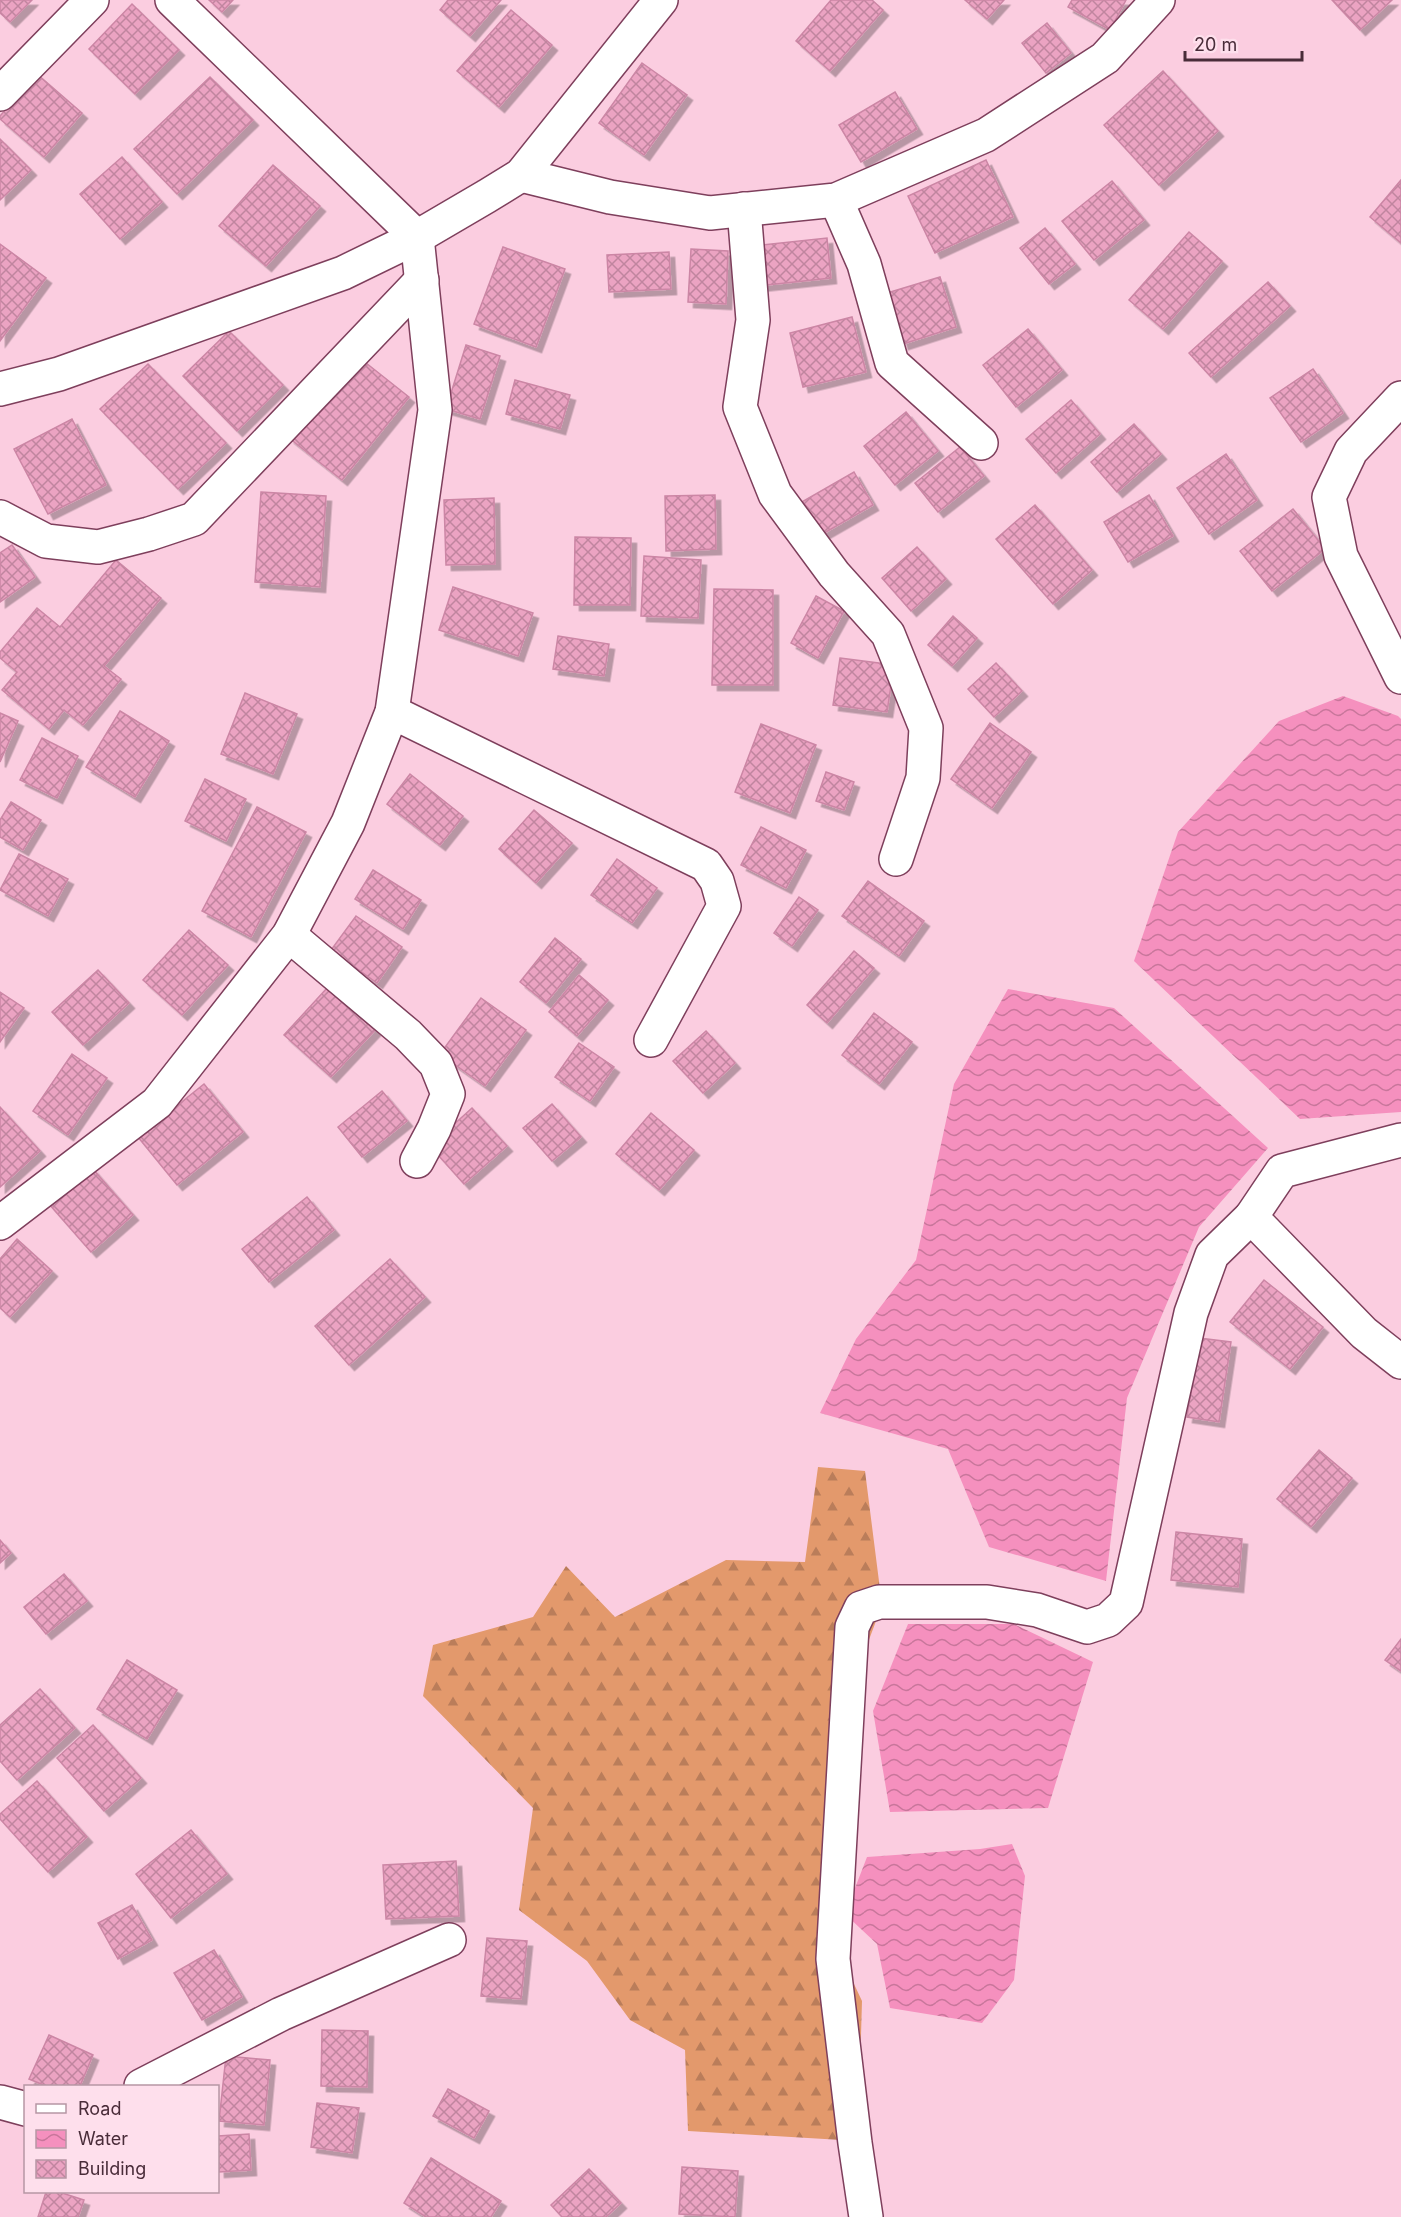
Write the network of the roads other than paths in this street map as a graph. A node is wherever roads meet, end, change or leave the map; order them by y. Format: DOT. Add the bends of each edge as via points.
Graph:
graph roads {
  1 [pos="92,0"];
  2 [pos="172,0"];
  3 [pos="661,0"];
  4 [pos="1158,0"];
  5 [pos="0,94"];
  6 [pos="521,175"];
  7 [pos="836,200"];
  8 [pos="744,209"];
  9 [pos="417,237"];
  10 [pos="422,280"];
  11 [pos="0,389"];
  12 [pos="1401,398"];
  13 [pos="981,443"];
  14 [pos="0,517"];
  15 [pos="1401,677"];
  16 [pos="392,712"];
  17 [pos="896,859"];
  18 [pos="289,935"];
  19 [pos="651,1040"];
  20 [pos="1401,1140"];
  21 [pos="417,1161"];
  22 [pos="1251,1217"];
  23 [pos="0,1223"];
  24 [pos="1401,1362"];
  25 [pos="449,1940"];
  26 [pos="143,2085"];
  27 [pos="0,2102"];
  28 [pos="24,2108"];
  29 [pos="866,2217"];
  1 -- 5 [label="street"];
  2 -- 9 [label="street"];
  3 -- 6 [label="street"];
  4 -- 7 [label="street" via="1105,58 986,135"];
  6 -- 8 [label="street" via="610,196 710,213"];
  6 -- 9 [label="street"];
  7 -- 8 [label="street"];
  7 -- 13 [label="street" via="864,264 892,363"];
  8 -- 17 [label="street" via="753,320 740,407 775,494 834,574 888,634 926,728 923,777"];
  9 -- 10 [label="street"];
  9 -- 11 [label="street" via="343,273 59,375"];
  10 -- 14 [label="street" via="194,519 98,547 46,541"];
  10 -- 16 [label="street" via="435,410"];
  12 -- 15 [label="street" via="1351,451 1329,497 1341,556"];
  16 -- 18 [label="street" via="348,823"];
  16 -- 19 [label="street" via="706,865 717,881 724,906"];
  18 -- 21 [label="street" via="408,1035 436,1064 448,1094"];
  18 -- 23 [label="street" via="157,1103"];
  20 -- 22 [label="street" via="1282,1171"];
  22 -- 24 [label="street" via="1364,1333"];
  22 -- 29 [label="street" via="1212,1255 1191,1313 1126,1603 1108,1620 1087,1627 1037,1610 987,1602 879,1602 861,1608 852,1627 833,1959"];
  25 -- 26 [label="street" via="281,2014"];
  27 -- 28 [label="street"];
}
